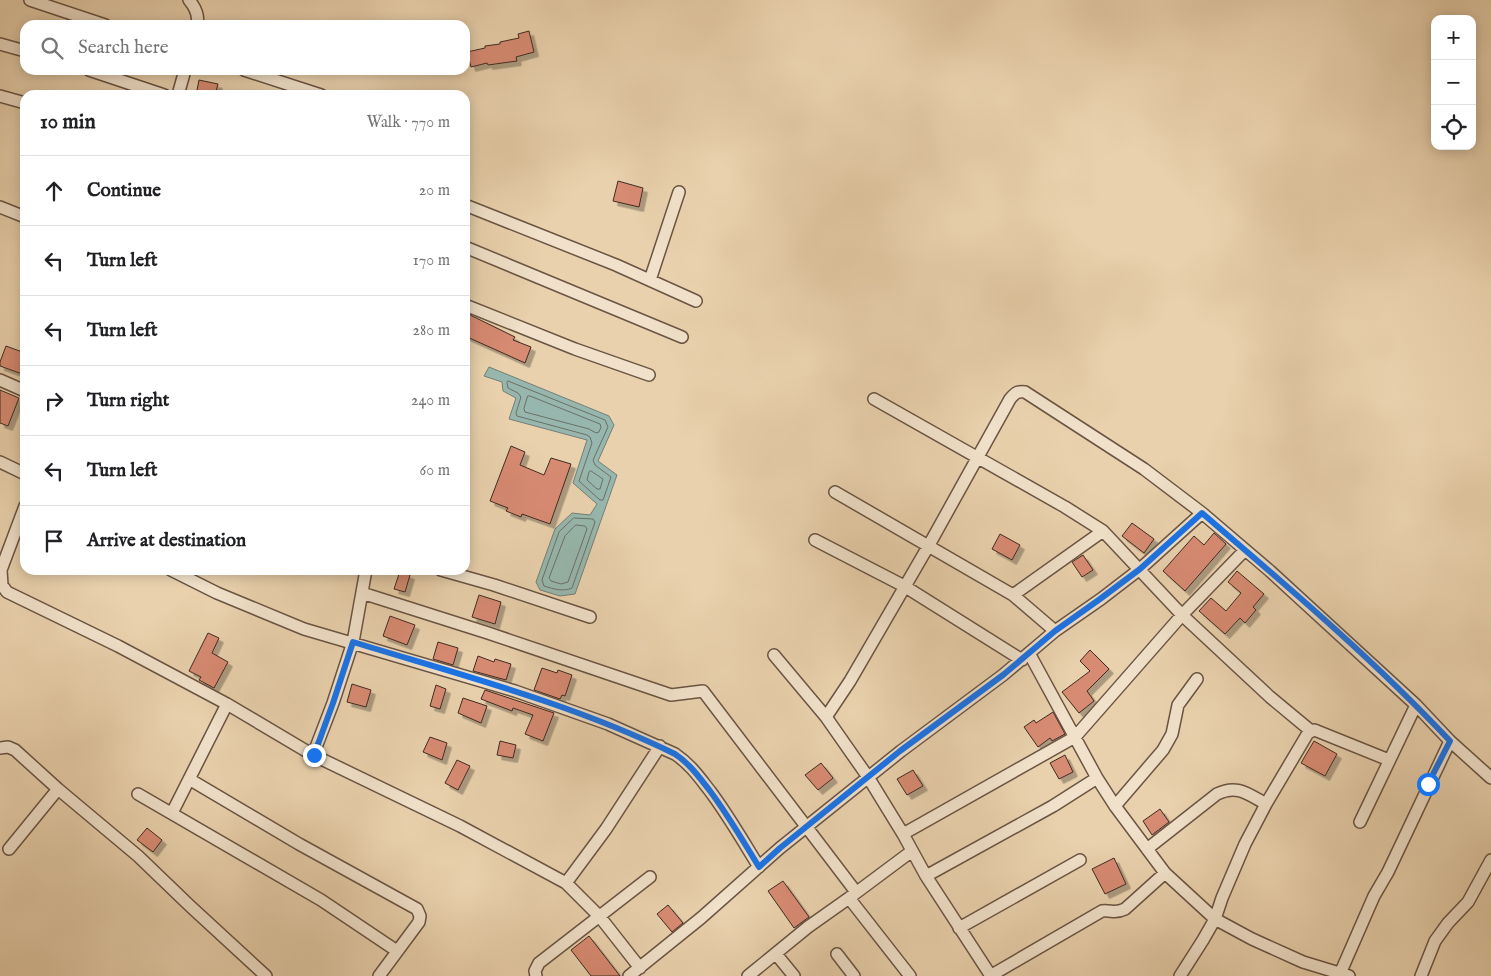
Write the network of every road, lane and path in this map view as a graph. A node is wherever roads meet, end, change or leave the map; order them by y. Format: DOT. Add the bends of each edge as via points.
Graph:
graph roads {
  1 [pos="30,0"];
  2 [pos="189,0"];
  3 [pos="90,20"];
  4 [pos="198,20"];
  5 [pos="0,44"];
  6 [pos="20,50"];
  7 [pos="105,75"];
  8 [pos="184,75"];
  9 [pos="260,75"];
  10 [pos="149,90"];
  11 [pos="179,90"];
  12 [pos="306,90"];
  13 [pos="0,96"];
  14 [pos="20,102"];
  15 [pos="679,192"];
  16 [pos="470,206"];
  17 [pos="0,207"];
  18 [pos="20,215"];
  19 [pos="470,249"];
  20 [pos="650,280"];
  21 [pos="696,301"];
  22 [pos="470,307"];
  23 [pos="682,337"];
  24 [pos="649,375"];
  25 [pos="0,380"];
  26 [pos="20,389"];
  27 [pos="874,399"];
  28 [pos="976,458"];
  29 [pos="0,462"];
  30 [pos="20,472"];
  31 [pos="836,492"];
  32 [pos="1202,513"];
  33 [pos="20,520"];
  34 [pos="1103,531"];
  35 [pos="815,540"];
  36 [pos="929,545"];
  37 [pos="1244,550"];
  38 [pos="1140,569"];
  39 [pos="181,575"];
  40 [pos="365,575"];
  41 [pos="459,575"];
  42 [pos="904,586"];
  43 [pos="362,593"];
  44 [pos="1013,594"];
  45 [pos="1182,615"];
  46 [pos="590,617"];
  47 [pos="1055,631"];
  48 [pos="353,642"];
  49 [pos="774,655"];
  50 [pos="1025,656"];
  51 [pos="1197,679"];
  52 [pos="227,704"];
  53 [pos="1416,705"];
  54 [pos="826,717"];
  55 [pos="1311,731"];
  56 [pos="1075,737"];
  57 [pos="1450,741"];
  58 [pos="660,746"];
  59 [pos="0,748"];
  60 [pos="314,755"];
  61 [pos="1389,760"];
  62 [pos="868,777"];
  63 [pos="189,778"];
  64 [pos="1097,778"];
  65 [pos="1491,778"];
  66 [pos="58,790"];
  67 [pos="138,794"];
  68 [pos="1266,804"];
  69 [pos="1115,806"];
  70 [pos="172,813"];
  71 [pos="1360,822"];
  72 [pos="807,827"];
  73 [pos="903,834"];
  74 [pos="9,849"];
  75 [pos="1147,849"];
  76 [pos="912,851"];
  77 [pos="1080,860"];
  78 [pos="1491,860"];
  79 [pos="759,867"];
  80 [pos="1165,873"];
  81 [pos="926,876"];
  82 [pos="650,877"];
  83 [pos="566,883"];
  84 [pos="853,895"];
  85 [pos="600,917"];
  86 [pos="1215,919"];
  87 [pos="960,928"];
  88 [pos="397,951"];
  89 [pos="776,954"];
  90 [pos="837,954"];
  91 [pos="640,968"];
  92 [pos="1343,975"];
  93 [pos="266,976"];
  94 [pos="379,976"];
  95 [pos="536,976"];
  96 [pos="630,976"];
  97 [pos="748,976"];
  98 [pos="794,976"];
  99 [pos="854,976"];
  100 [pos="910,976"];
  101 [pos="990,976"];
  102 [pos="1180,976"];
  103 [pos="1421,976"];
  1 -- 3 [label="street"];
  2 -- 4 [label="street"];
  5 -- 6 [label="street"];
  7 -- 10 [label="street"];
  8 -- 11 [label="street"];
  9 -- 12 [label="street"];
  13 -- 14 [label="street"];
  15 -- 20 [label="street"];
  16 -- 20 [label="street"];
  17 -- 18 [label="street"];
  19 -- 23 [label="street"];
  20 -- 21 [label="street"];
  22 -- 24 [label="street"];
  25 -- 26 [label="street"];
  27 -- 28 [label="street"];
  28 -- 32 [label="street" via="1014,393 1025,392 1144,469"];
  28 -- 34 [label="street"];
  28 -- 36 [label="street"];
  29 -- 30 [label="street"];
  31 -- 36 [label="street"];
  32 -- 37 [label="street"];
  32 -- 38 [label="street"];
  33 -- 52 [label="street" via="1,570 2,586 7,592"];
  34 -- 38 [label="street"];
  34 -- 44 [label="street"];
  35 -- 42 [label="street"];
  36 -- 42 [label="street"];
  36 -- 44 [label="street"];
  37 -- 45 [label="street"];
  37 -- 53 [label="street" via="1270,570"];
  38 -- 45 [label="street"];
  38 -- 47 [label="street"];
  39 -- 48 [label="street" via="304,629"];
  40 -- 43 [label="street"];
  41 -- 46 [label="street"];
  42 -- 50 [label="street"];
  42 -- 54 [label="street" via="850,682"];
  43 -- 48 [label="street"];
  43 -- 72 [label="street" via="672,695 703,691"];
  44 -- 47 [label="street"];
  45 -- 55 [label="street"];
  45 -- 56 [label="street"];
  47 -- 50 [label="street"];
  48 -- 58 [label="street" via="515,691"];
  48 -- 60 [label="street"];
  49 -- 54 [label="street"];
  50 -- 56 [label="street"];
  50 -- 62 [label="street"];
  51 -- 69 [label="street" via="1178,705 1172,734 1163,750"];
  52 -- 60 [label="street"];
  52 -- 63 [label="street"];
  53 -- 57 [label="street"];
  53 -- 61 [label="street"];
  54 -- 62 [label="street"];
  55 -- 61 [label="street"];
  55 -- 68 [label="street"];
  56 -- 64 [label="street"];
  56 -- 73 [label="street"];
  57 -- 65 [label="street"];
  57 -- 92 [label="street" via="1374,896"];
  58 -- 79 [label="street" via="685,760 696,772"];
  58 -- 83 [label="street"];
  59 -- 66 [label="street" via="15,750"];
  60 -- 83 [label="street" via="460,826"];
  61 -- 71 [label="street"];
  62 -- 72 [label="street"];
  62 -- 73 [label="street"];
  63 -- 70 [label="street"];
  63 -- 88 [label="street" via="417,909 419,922"];
  64 -- 69 [label="street"];
  64 -- 81 [label="street"];
  66 -- 74 [label="street"];
  66 -- 93 [label="street" via="138,856"];
  67 -- 70 [label="street"];
  68 -- 75 [label="street" via="1242,791 1225,790"];
  68 -- 86 [label="street" via="1245,844"];
  69 -- 75 [label="street"];
  70 -- 88 [label="street" via="322,900"];
  72 -- 79 [label="street"];
  72 -- 84 [label="street"];
  73 -- 76 [label="street"];
  75 -- 80 [label="street"];
  76 -- 81 [label="street"];
  76 -- 84 [label="street"];
  77 -- 87 [label="street"];
  78 -- 103 [label="street" via="1468,902 1435,941"];
  79 -- 91 [label="street"];
  80 -- 86 [label="street"];
  80 -- 101 [label="street" via="1125,909 1102,911"];
  81 -- 87 [label="street"];
  82 -- 85 [label="street"];
  83 -- 85 [label="street"];
  84 -- 89 [label="street"];
  84 -- 100 [label="street"];
  85 -- 91 [label="street"];
  85 -- 95 [label="street" via="539,963"];
  86 -- 92 [label="street" via="1302,962"];
  86 -- 102 [label="street"];
  87 -- 101 [label="street"];
  88 -- 94 [label="street"];
  89 -- 97 [label="street"];
  89 -- 98 [label="street"];
  90 -- 99 [label="street"];
  91 -- 96 [label="street"];
}
